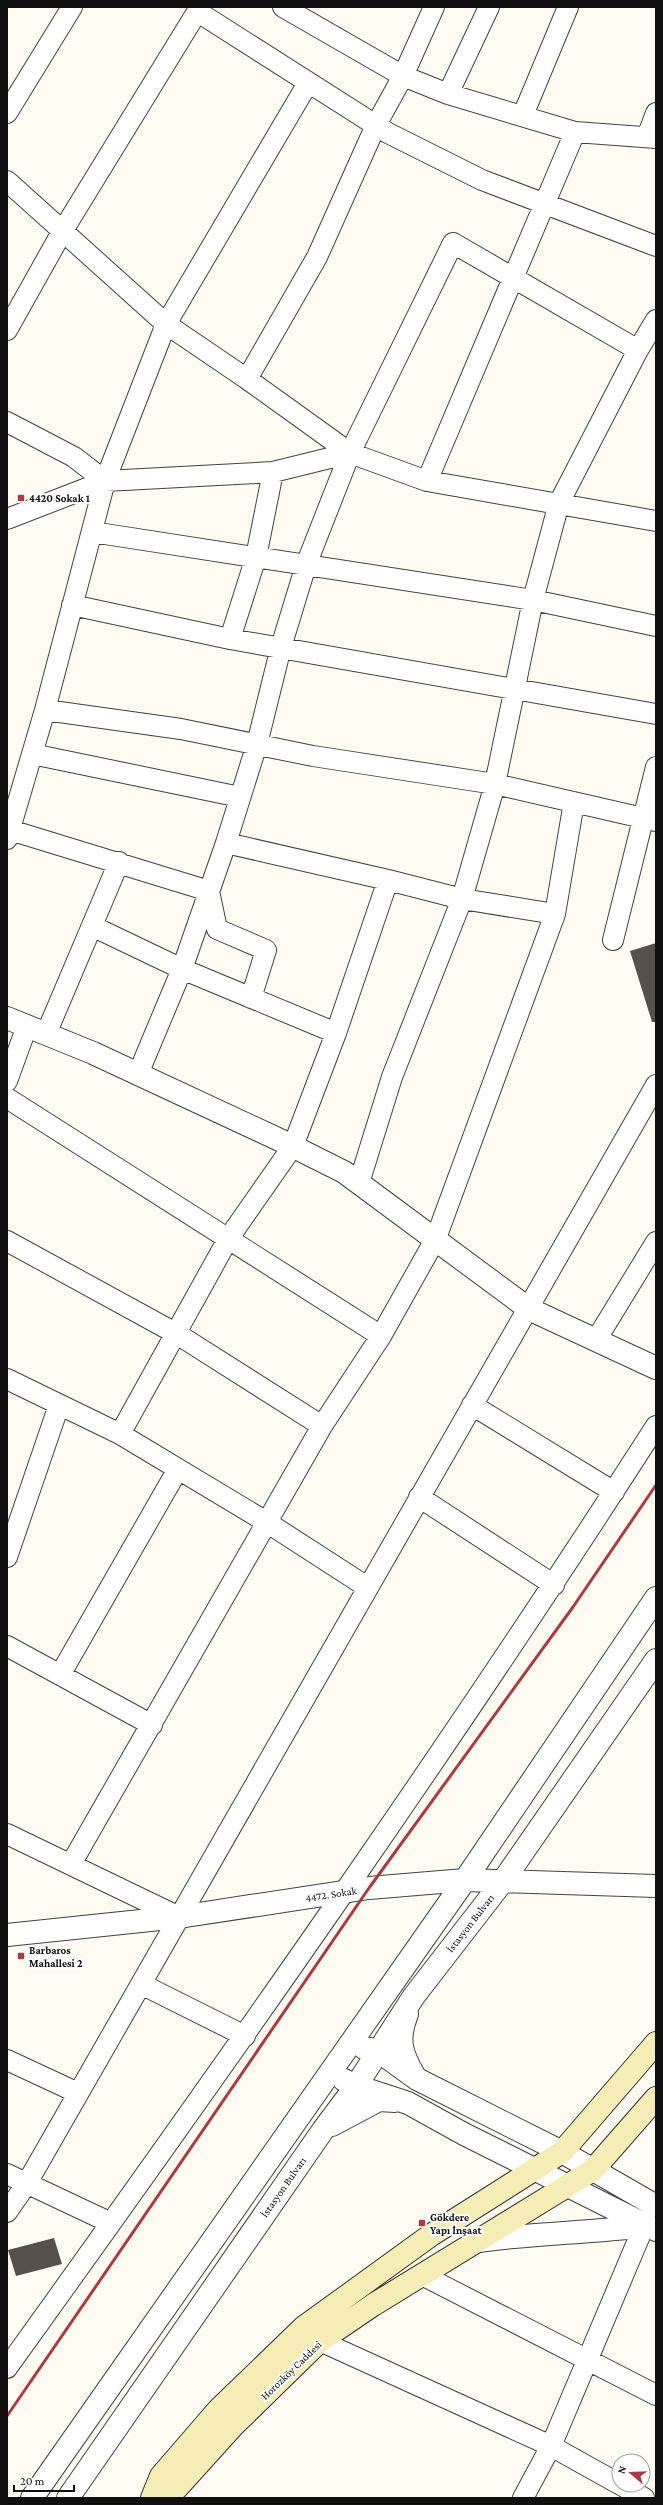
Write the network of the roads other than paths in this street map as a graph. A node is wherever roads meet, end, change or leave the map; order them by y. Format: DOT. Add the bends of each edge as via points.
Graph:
graph roads {
  1 [pos="72,7"];
  2 [pos="283,7"];
  3 [pos="434,7"];
  4 [pos="489,7"];
  5 [pos="568,7"];
  6 [pos="199,10"];
  7 [pos="403,76"];
  8 [pos="308,83"];
  9 [pos="448,94"];
  10 [pos="7,113"];
  11 [pos="656,113"];
  12 [pos="523,115"];
  13 [pos="376,125"];
  14 [pos="575,132"];
  15 [pos="651,137"];
  16 [pos="7,181"];
  17 [pos="545,204"];
  18 [pos="62,232"];
  19 [pos="656,246"];
  20 [pos="512,278"];
  21 [pos="656,320"];
  22 [pos="166,324"];
  23 [pos="7,330"];
  24 [pos="638,350"];
  25 [pos="247,379"];
  26 [pos="7,422"];
  27 [pos="350,453"];
  28 [pos="273,472"];
  29 [pos="105,481"];
  30 [pos="427,481"];
  31 [pos="559,503"];
  32 [pos="7,519"];
  33 [pos="656,521"];
  34 [pos="92,532"];
  35 [pos="256,556"];
  36 [pos="306,565"];
  37 [pos="534,600"];
  38 [pos="72,605"];
  39 [pos="656,626"];
  40 [pos="230,639"];
  41 [pos="281,647"];
  42 [pos="514,689"];
  43 [pos="45,710"];
  44 [pos="656,714"];
  45 [pos="257,744"];
  46 [pos="32,754"];
  47 [pos="656,768"];
  48 [pos="495,784"];
  49 [pos="240,797"];
  50 [pos="574,802"];
  51 [pos="650,819"];
  52 [pos="8,835"];
  53 [pos="226,843"];
  54 [pos="119,862"];
  55 [pos="388,880"];
  56 [pos="209,891"];
  57 [pos="462,899"];
  58 [pos="555,914"];
  59 [pos="92,926"];
  60 [pos="613,940"];
  61 [pos="182,969"];
  62 [pos="251,998"];
  63 [pos="7,1018"];
  64 [pos="37,1030"];
  65 [pos="336,1033"];
  66 [pos="138,1074"];
  67 [pos="7,1081"];
  68 [pos="656,1085"];
  69 [pos="7,1098"];
  70 [pos="293,1146"];
  71 [pos="359,1183"];
  72 [pos="436,1238"];
  73 [pos="228,1239"];
  74 [pos="7,1241"];
  75 [pos="656,1242"];
  76 [pos="529,1309"];
  77 [pos="177,1334"];
  78 [pos="381,1336"];
  79 [pos="596,1340"];
  80 [pos="656,1368"];
  81 [pos="7,1379"];
  82 [pos="472,1405"];
  83 [pos="59,1406"];
  84 [pos="322,1426"];
  85 [pos="656,1426"];
  86 [pos="120,1434"];
  87 [pos="178,1469"];
  88 [pos="614,1492"];
  89 [pos="419,1497"];
  90 [pos="268,1523"];
  91 [pos="8,1550"];
  92 [pos="554,1585"];
  93 [pos="367,1587"];
  94 [pos="656,1598"];
  95 [pos="7,1646"];
  96 [pos="656,1660"];
  97 [pos="60,1675"];
  98 [pos="152,1725"];
  99 [pos="7,1834"];
  100 [pos="70,1864"];
  101 [pos="465,1880"];
  102 [pos="503,1881"];
  103 [pos="656,1886"];
  104 [pos="344,1892"];
  105 [pos="178,1917"];
  106 [pos="7,1935"];
  107 [pos="140,1984"];
  108 [pos="414,1996"];
  109 [pos="245,2036"];
  110 [pos="656,2043"];
  111 [pos="377,2050"];
  112 [pos="338,2058"];
  113 [pos="7,2060"];
  114 [pos="417,2080"];
  115 [pos="356,2086"];
  116 [pos="78,2093"];
  117 [pos="656,2098"];
  118 [pos="408,2103"];
  119 [pos="323,2130"];
  120 [pos="562,2152"];
  121 [pos="536,2170"];
  122 [pos="593,2170"];
  123 [pos="7,2174"];
  124 [pos="27,2183"];
  125 [pos="567,2186"];
  126 [pos="656,2206"];
  127 [pos="7,2212"];
  128 [pos="111,2224"];
  129 [pos="650,2228"];
  130 [pos="479,2241"];
  131 [pos="422,2275"];
  132 [pos="320,2341"];
  133 [pos="589,2360"];
  134 [pos="7,2368"];
  135 [pos="656,2395"];
  136 [pos="551,2446"];
  137 [pos="611,2479"];
  138 [pos="32,2498"];
  139 [pos="68,2498"];
  140 [pos="152,2498"];
  141 [pos="164,2498"];
  142 [pos="523,2498"];
  1 -- 10 [label="street"];
  2 -- 7 [label="street"];
  3 -- 7 [label="street"];
  4 -- 9 [label="street"];
  5 -- 12 [label="street"];
  6 -- 8 [label="street"];
  6 -- 18 [label="street"];
  7 -- 9 [label="street"];
  7 -- 13 [label="street"];
  8 -- 13 [label="street"];
  8 -- 22 [label="street"];
  9 -- 12 [label="street"];
  11 -- 15 [label="street"];
  12 -- 14 [label="street"];
  13 -- 17 [label="street" via="482,180"];
  13 -- 25 [label="street" via="317,257"];
  14 -- 15 [label="street"];
  14 -- 17 [label="street"];
  16 -- 18 [label="street"];
  17 -- 19 [label="street"];
  17 -- 20 [label="street"];
  18 -- 22 [label="street"];
  18 -- 23 [label="street"];
  20 -- 24 [label="street"];
  20 -- 27 [label="street" via="453,243"];
  20 -- 30 [label="street"];
  21 -- 24 [label="street"];
  22 -- 25 [label="street"];
  22 -- 29 [label="street"];
  24 -- 31 [label="street"];
  25 -- 27 [label="street"];
  26 -- 29 [label="street" via="74,457"];
  27 -- 28 [label="street"];
  27 -- 30 [label="street"];
  27 -- 36 [label="street"];
  28 -- 29 [label="street"];
  28 -- 35 [label="street"];
  29 -- 32 [label="street"];
  29 -- 34 [label="street"];
  30 -- 31 [label="street"];
  31 -- 33 [label="street"];
  31 -- 37 [label="street"];
  34 -- 35 [label="street"];
  34 -- 38 [label="street"];
  35 -- 36 [label="street"];
  35 -- 40 [label="street"];
  36 -- 37 [label="street"];
  36 -- 41 [label="street"];
  37 -- 39 [label="street"];
  37 -- 42 [label="street"];
  38 -- 40 [label="street"];
  38 -- 43 [label="street"];
  40 -- 41 [label="street"];
  41 -- 42 [label="street"];
  41 -- 45 [label="street"];
  42 -- 44 [label="street"];
  42 -- 48 [label="street"];
  43 -- 45 [label="street" via="181,728"];
  43 -- 46 [label="street"];
  45 -- 48 [label="street" via="313,756"];
  45 -- 49 [label="street"];
  46 -- 49 [label="street"];
  46 -- 52 [label="street"];
  47 -- 51 [label="street"];
  48 -- 50 [label="street"];
  48 -- 57 [label="street"];
  49 -- 53 [label="street"];
  50 -- 51 [label="street"];
  50 -- 58 [label="street"];
  51 -- 60 [label="street"];
  52 -- 54 [label="street"];
  53 -- 55 [label="street"];
  53 -- 56 [label="street"];
  54 -- 56 [label="street"];
  54 -- 59 [label="street"];
  55 -- 57 [label="street"];
  55 -- 65 [label="street"];
  56 -- 61 [label="street"];
  56 -- 62 [label="street" via="217,929 266,950"];
  57 -- 58 [label="street"];
  57 -- 71 [label="street" via="392,1077"];
  58 -- 72 [label="street"];
  59 -- 61 [label="street"];
  59 -- 64 [label="street"];
  61 -- 62 [label="street"];
  61 -- 66 [label="street"];
  62 -- 65 [label="street"];
  63 -- 64 [label="street"];
  64 -- 66 [label="street"];
  64 -- 67 [label="street"];
  65 -- 70 [label="street"];
  66 -- 70 [label="street"];
  68 -- 76 [label="street"];
  69 -- 73 [label="street"];
  70 -- 71 [label="street" via="344,1172"];
  70 -- 73 [label="street"];
  71 -- 72 [label="street"];
  72 -- 76 [label="street"];
  72 -- 78 [label="street"];
  73 -- 77 [label="street"];
  73 -- 78 [label="street"];
  74 -- 77 [label="street"];
  75 -- 79 [label="street"];
  76 -- 79 [label="street"];
  76 -- 82 [label="street"];
  77 -- 84 [label="street"];
  77 -- 86 [label="street"];
  78 -- 84 [label="street"];
  79 -- 80 [label="street"];
  81 -- 83 [label="street"];
  82 -- 88 [label="street"];
  82 -- 89 [label="street"];
  83 -- 86 [label="street"];
  83 -- 91 [label="street"];
  84 -- 90 [label="street"];
  85 -- 88 [label="street"];
  86 -- 87 [label="street"];
  87 -- 90 [label="street"];
  87 -- 97 [label="street"];
  88 -- 92 [label="street"];
  89 -- 92 [label="street"];
  89 -- 93 [label="street"];
  90 -- 93 [label="street"];
  90 -- 98 [label="street"];
  92 -- 104 [label="street"];
  93 -- 105 [label="street"];
  94 -- 101 [label="street"];
  95 -- 97 [label="street"];
  96 -- 102 [label="street, İstasyon Bulvarı"];
  97 -- 98 [label="street"];
  98 -- 100 [label="street"];
  99 -- 100 [label="street"];
  100 -- 105 [label="street"];
  101 -- 102 [label="street, 4472. Sokak"];
  101 -- 104 [label="street, 4472. Sokak"];
  101 -- 112 [label="street"];
  102 -- 103 [label="street, 4472. Sokak"];
  102 -- 108 [label="street, İstasyon Bulvarı"];
  104 -- 105 [label="street, 4472. Sokak"];
  104 -- 109 [label="street"];
  105 -- 106 [label="street, 4472. Sokak"];
  105 -- 107 [label="street"];
  107 -- 109 [label="street"];
  107 -- 116 [label="street"];
  108 -- 111 [label="street, İstasyon Bulvarı"];
  108 -- 114 [label="street" via="403,2023 401,2053"];
  109 -- 128 [label="street"];
  110 -- 120 [label="main road"];
  111 -- 112 [label="street" via="357,2046"];
  111 -- 114 [label="street"];
  111 -- 115 [label="street, İstasyon Bulvarı"];
  112 -- 115 [label="street" via="337,2070 345,2081"];
  112 -- 138 [label="street"];
  113 -- 116 [label="street"];
  114 -- 120 [label="street"];
  115 -- 118 [label="street"];
  115 -- 119 [label="street, İstasyon Bulvarı"];
  116 -- 124 [label="street"];
  117 -- 122 [label="main road, Horozköy Caddesi"];
  118 -- 119 [label="street" via="379,2100"];
  118 -- 121 [label="street"];
  119 -- 139 [label="street, İstasyon Bulvarı"];
  120 -- 121 [label="main road"];
  120 -- 122 [label="street"];
  121 -- 125 [label="street"];
  121 -- 140 [label="main road" via="431,2235 304,2327 218,2410 161,2476"];
  122 -- 125 [label="main road, Horozköy Caddesi"];
  122 -- 126 [label="street"];
  123 -- 124 [label="street"];
  124 -- 127 [label="street"];
  124 -- 128 [label="street"];
  125 -- 129 [label="street"];
  125 -- 130 [label="main road, Horozköy Caddesi"];
  128 -- 134 [label="street"];
  129 -- 130 [label="street" via="515,2236"];
  129 -- 133 [label="street"];
  130 -- 131 [label="main road, Horozköy Caddesi"];
  131 -- 132 [label="main road, Horozköy Caddesi"];
  131 -- 133 [label="street"];
  132 -- 136 [label="street"];
  132 -- 141 [label="main road, Horozköy Caddesi" via="233,2426 177,2488"];
  133 -- 135 [label="street"];
  133 -- 136 [label="street"];
  136 -- 137 [label="street"];
  136 -- 142 [label="street"];
}
